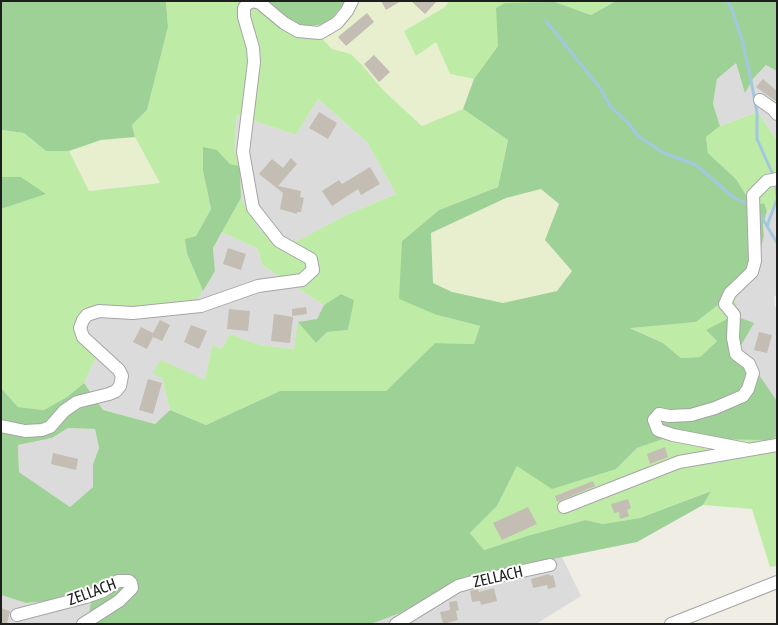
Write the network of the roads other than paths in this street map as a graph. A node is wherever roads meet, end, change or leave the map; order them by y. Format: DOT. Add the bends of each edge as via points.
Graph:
graph roads {
  1 [pos="352,1"];
  2 [pos="760,100"];
  3 [pos="777,114"];
  4 [pos="777,180"];
  5 [pos="1,426"];
  6 [pos="777,445"];
  7 [pos="746,449"];
  8 [pos="564,507"];
  9 [pos="550,565"];
  10 [pos="777,582"];
  11 [pos="17,615"];
  12 [pos="83,624"];
  13 [pos="396,624"];
  14 [pos="671,624"];
  1 -- 5 [label="street" via="337,23 320,33 298,31 260,3 253,1 244,8 254,62 243,152 253,208 279,241 311,259 313,270 302,280 258,286 201,306 87,314 80,328 83,337 119,370 122,376 120,386 108,394 77,402 50,427 42,430 25,431"];
  2 -- 3 [label="street"];
  4 -- 7 [label="street" via="767,181 753,195 755,261 752,272 730,293 725,304 734,315 732,338 736,354 749,364 753,373 748,389 743,396 715,408 691,415 659,414 654,420 658,430 673,435"];
  6 -- 7 [label="street"];
  7 -- 8 [label="street" via="679,462"];
  9 -- 13 [label="street, ZELLACH" via="458,586"];
  10 -- 14 [label="street"];
  11 -- 12 [label="street, ZELLACH" via="86,597 118,582 131,583 132,588 119,601"];
}
